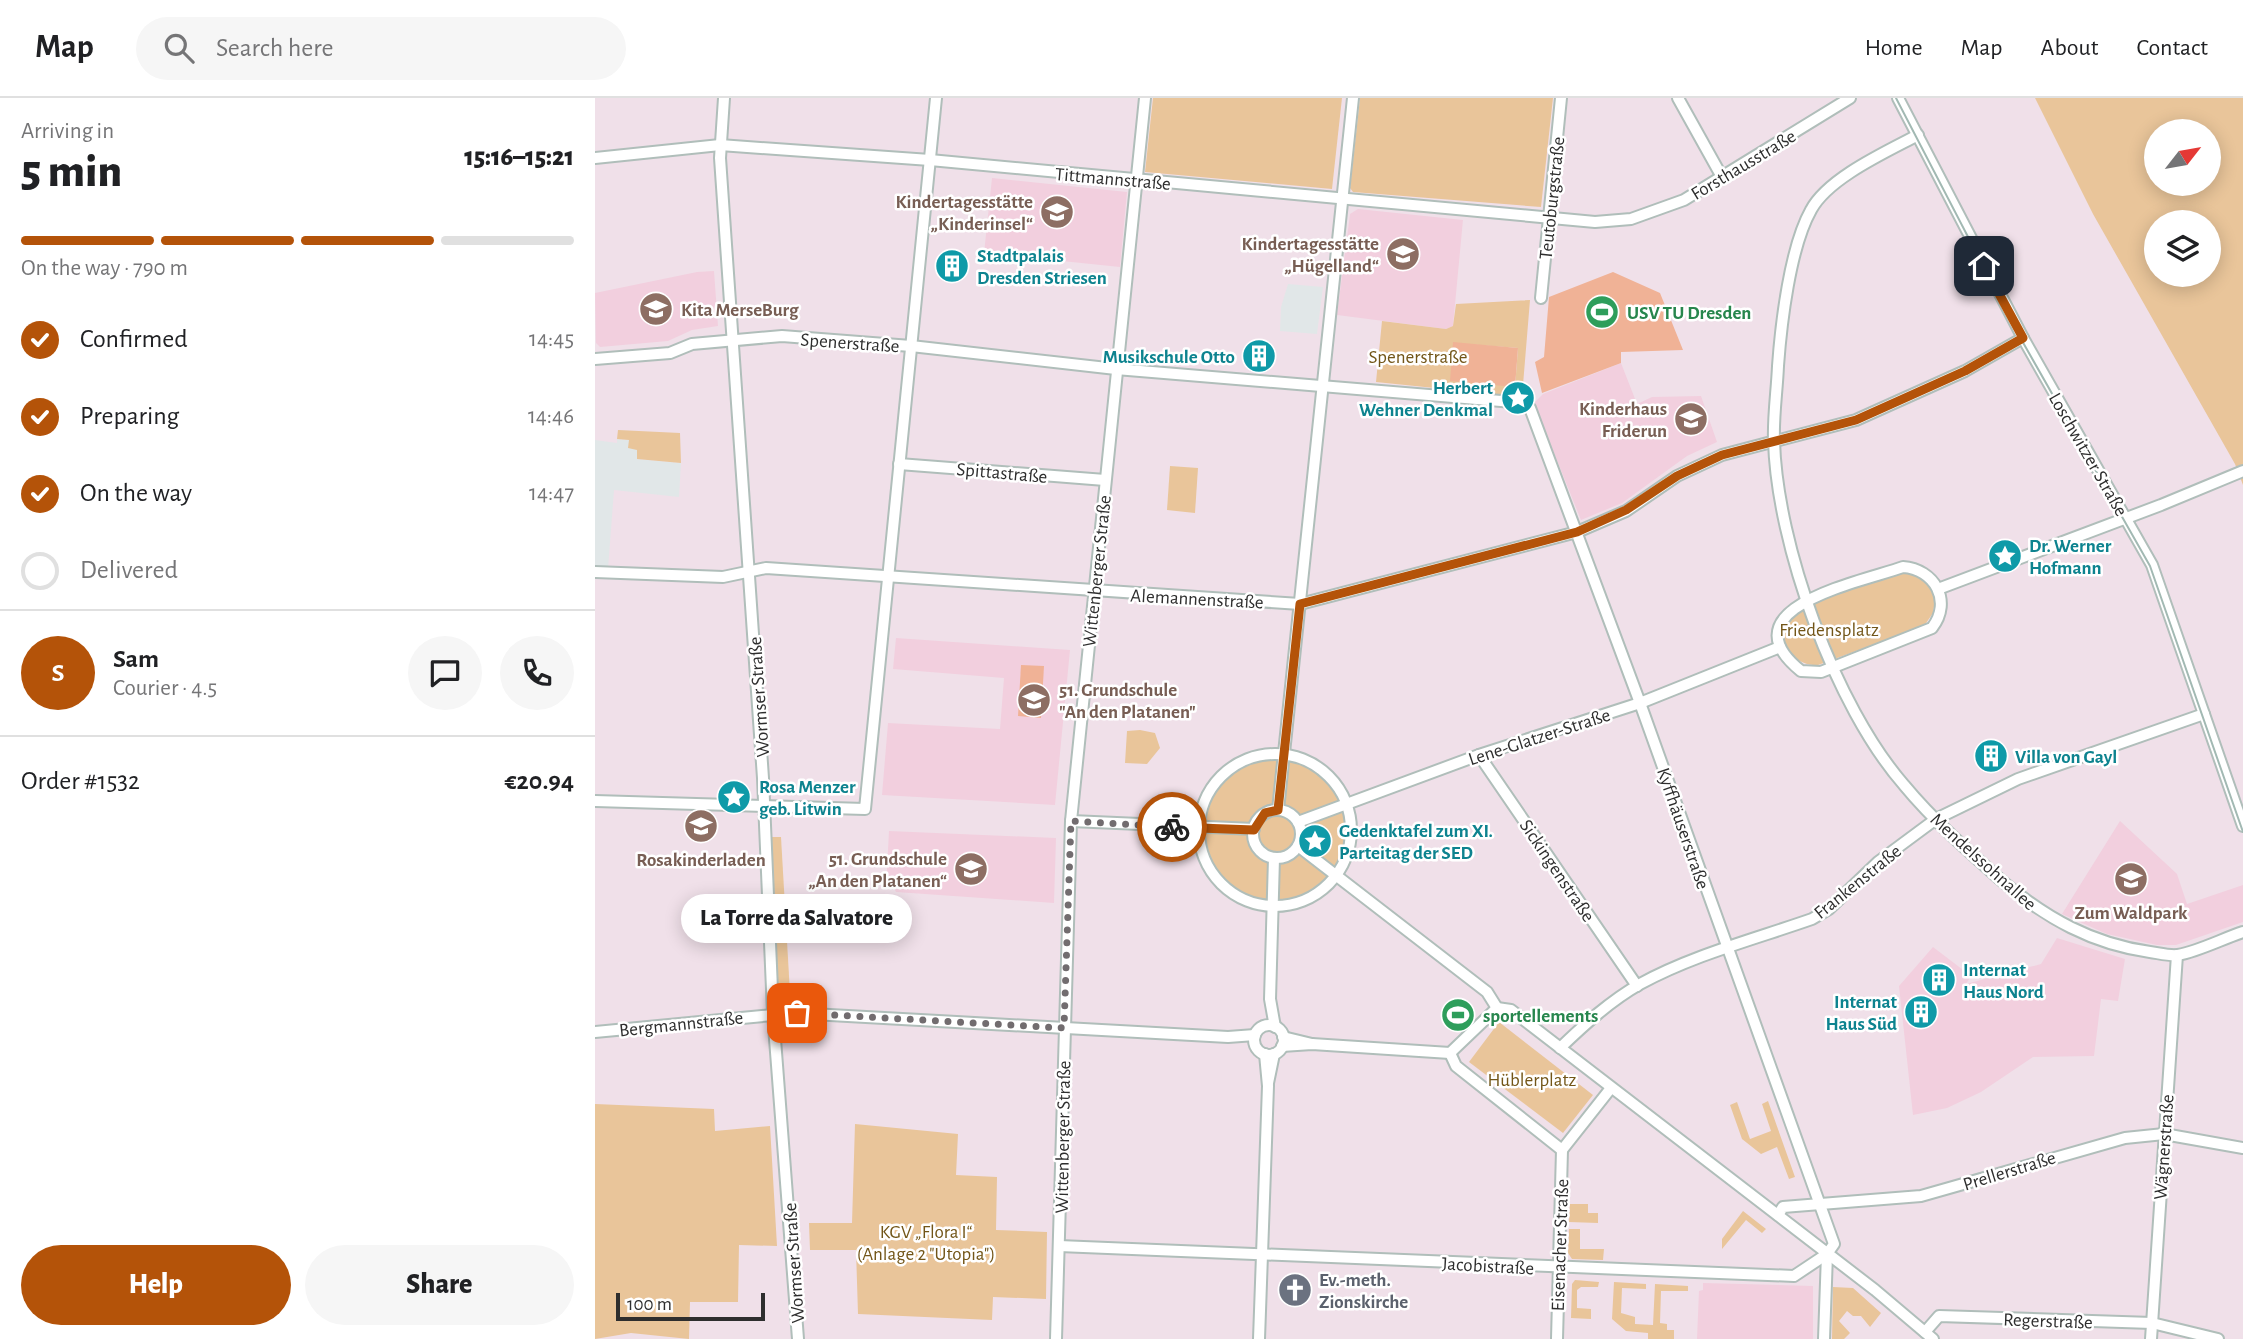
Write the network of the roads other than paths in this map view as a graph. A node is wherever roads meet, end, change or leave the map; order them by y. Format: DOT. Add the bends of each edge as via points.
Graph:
graph roads {
  1 [pos="724,98"];
  2 [pos="936,98"];
  3 [pos="1145,98"];
  4 [pos="1353,98"];
  5 [pos="1561,98"];
  6 [pos="1678,98"];
  7 [pos="1850,98"];
  8 [pos="1898,98"];
  9 [pos="1918,135"];
  10 [pos="720,145"];
  11 [pos="595,158"];
  12 [pos="930,160"];
  13 [pos="1722,177"];
  14 [pos="1136,180"];
  15 [pos="1343,198"];
  16 [pos="1548,219"];
  17 [pos="1631,219"];
  18 [pos="1541,299"];
  19 [pos="2023,338"];
  20 [pos="735,339"];
  21 [pos="911,346"];
  22 [pos="595,359"];
  23 [pos="1117,369"];
  24 [pos="1321,385"];
  25 [pos="1525,403"];
  26 [pos="1774,442"];
  27 [pos="899,464"];
  28 [pos="2243,471"];
  29 [pos="1105,480"];
  30 [pos="2126,518"];
  31 [pos="1577,532"];
  32 [pos="750,571"];
  33 [pos="595,572"];
  34 [pos="888,576"];
  35 [pos="1938,589"];
  36 [pos="1094,592"];
  37 [pos="1806,601"];
  38 [pos="1300,604"];
  39 [pos="1780,647"];
  40 [pos="1833,667"];
  41 [pos="1640,703"];
  42 [pos="2204,714"];
  43 [pos="1284,754"];
  44 [pos="1479,755"];
  45 [pos="595,801"];
  46 [pos="1347,804"];
  47 [pos="763,807"];
  48 [pos="1278,810"];
  49 [pos="1936,819"];
  50 [pos="1071,821"];
  51 [pos="1298,822"];
  52 [pos="2243,826"];
  53 [pos="1199,828"];
  54 [pos="1254,830"];
  55 [pos="1298,846"];
  56 [pos="1274,858"];
  57 [pos="1336,875"];
  58 [pos="1273,906"];
  59 [pos="2243,932"];
  60 [pos="1726,949"];
  61 [pos="2177,955"];
  62 [pos="1637,986"];
  63 [pos="1497,1008"];
  64 [pos="773,1013"];
  65 [pos="1269,1026"];
  66 [pos="1064,1028"];
  67 [pos="595,1032"];
  68 [pos="1255,1040"];
  69 [pos="1276,1048"];
  70 [pos="1560,1048"];
  71 [pos="1450,1053"];
  72 [pos="1611,1088"];
  73 [pos="2164,1134"];
  74 [pos="2243,1148"];
  75 [pos="1562,1150"];
  76 [pos="1820,1204"];
  77 [pos="1778,1215"];
  78 [pos="1059,1246"];
  79 [pos="1262,1254"];
  80 [pos="1827,1254"];
  81 [pos="1559,1268"];
  82 [pos="2152,1323"];
  83 [pos="1929,1336"];
  84 [pos="798,1339"];
  85 [pos="1056,1339"];
  86 [pos="1259,1339"];
  87 [pos="1557,1339"];
  88 [pos="1824,1339"];
  89 [pos="2151,1339"];
  90 [pos="2218,1339"];
  1 -- 10 [label="street, Wormser Straße"];
  2 -- 12 [label="street"];
  3 -- 14 [label="street, Wittenberger Straße"];
  4 -- 15 [label="street"];
  5 -- 16 [label="street, Teutoburgstraße"];
  6 -- 13 [label="street"];
  7 -- 13 [label="street, Forsthausstraße"];
  8 -- 9 [label="street, Loschwitzer Straße"];
  9 -- 19 [label="street, Loschwitzer Straße"];
  9 -- 26 [label="street" via="1833,184 1811,210 1793,263 1781,329"];
  10 -- 11 [label="street, Tittmannstraße"];
  10 -- 12 [label="street, Tittmannstraße"];
  10 -- 20 [label="street, Wormser Straße"];
  12 -- 14 [label="street, Tittmannstraße"];
  12 -- 21 [label="street"];
  13 -- 17 [label="street, Forsthausstraße" via="1684,200"];
  14 -- 15 [label="street, Tittmannstraße"];
  14 -- 23 [label="street, Wittenberger Straße"];
  15 -- 16 [label="street, Tittmannstraße"];
  15 -- 24 [label="street"];
  16 -- 17 [label="street, Tittmannstraße"];
  16 -- 18 [label="street, Teutoburgstraße"];
  19 -- 26 [label="street, Alemannenstraße" via="1965,371 1856,420"];
  19 -- 30 [label="street, Loschwitzer Straße"];
  20 -- 21 [label="street, Spenerstraße" via="782,336"];
  20 -- 22 [label="street, Spenerstraße" via="692,344 670,353"];
  20 -- 32 [label="street, Wormser Straße"];
  21 -- 23 [label="street, Spenerstraße"];
  21 -- 27 [label="street"];
  23 -- 24 [label="street, Spenerstraße"];
  23 -- 29 [label="street, Wittenberger Straße"];
  24 -- 25 [label="street, Spenerstraße"];
  24 -- 38 [label="street"];
  25 -- 31 [label="street, Kyffhäuserstraße"];
  26 -- 31 [label="street, Alemannenstraße" via="1722,455 1677,476 1626,510"];
  26 -- 37 [label="street" via="1787,531"];
  27 -- 29 [label="street, Spittastraße"];
  27 -- 34 [label="street"];
  28 -- 30 [label="street"];
  29 -- 36 [label="street, Wittenberger Straße"];
  30 -- 35 [label="street"];
  30 -- 42 [label="street, Loschwitzer Straße" via="2152,565"];
  31 -- 38 [label="street, Alemannenstraße"];
  31 -- 41 [label="street, Kyffhäuserstraße"];
  32 -- 33 [label="street, Alemannenstraße" via="723,577"];
  32 -- 34 [label="street, Alemannenstraße" via="766,568"];
  32 -- 47 [label="street, Wormser Straße"];
  34 -- 36 [label="street, Alemannenstraße"];
  34 -- 47 [label="street" via="865,809"];
  35 -- 37 [label="street" via="1926,573 1903,567"];
  35 -- 40 [label="street" via="1941,610 1932,628"];
  36 -- 38 [label="street, Alemannenstraße"];
  36 -- 50 [label="street, Wittenberger Straße"];
  37 -- 39 [label="street" via="1789,610 1778,625"];
  37 -- 40 [label="street"];
  38 -- 43 [label="street"];
  39 -- 40 [label="street" via="1801,671"];
  39 -- 41 [label="street, Lene-Glatzer-Straße"];
  40 -- 49 [label="street, Mendelssohnallee" via="1865,728 1902,783"];
  41 -- 44 [label="street, Lene-Glatzer-Straße"];
  41 -- 60 [label="street, Kyffhäuserstraße"];
  42 -- 49 [label="street, Frankenstraße" via="2018,779"];
  42 -- 52 [label="street, Loschwitzer Straße"];
  43 -- 46 [label="street" via="1322,770"];
  43 -- 48 [label="street"];
  43 -- 53 [label="street" via="1252,758 1228,771 1209,793"];
  44 -- 46 [label="street, Lene-Glatzer-Straße"];
  44 -- 62 [label="street, Sickingenstraße"];
  45 -- 47 [label="street"];
  46 -- 51 [label="street, Lene-Glatzer-Straße"];
  46 -- 57 [label="street" via="1349,849"];
  47 -- 64 [label="street, Wormser Straße"];
  48 -- 51 [label="street"];
  48 -- 54 [label="street" via="1265,813"];
  49 -- 60 [label="street, Frankenstraße" via="1878,862 1829,909"];
  49 -- 61 [label="street, Mendelssohnallee" via="2022,898 2064,927 2130,949"];
  50 -- 53 [label="street"];
  50 -- 66 [label="street, Wittenberger Straße"];
  51 -- 55 [label="street"];
  53 -- 54 [label="street"];
  53 -- 58 [label="street" via="1203,854 1216,878 1239,897"];
  54 -- 56 [label="street" via="1260,851"];
  55 -- 56 [label="street" via="1288,855"];
  55 -- 57 [label="street"];
  56 -- 58 [label="street"];
  57 -- 58 [label="street" via="1313,896"];
  57 -- 63 [label="street" via="1487,992"];
  58 -- 65 [label="street"];
  59 -- 61 [label="street, Mendelssohnallee"];
  60 -- 62 [label="street, Frankenstraße"];
  60 -- 76 [label="street, Kyffhäuserstraße"];
  61 -- 73 [label="street, Wägnerstraße"];
  62 -- 70 [label="street, Frankenstraße" via="1592,1017"];
  63 -- 70 [label="street" via="1511,1010"];
  63 -- 71 [label="street"];
  64 -- 66 [label="street, Bergmannstraße"];
  64 -- 67 [label="street, Bergmannstraße"];
  64 -- 84 [label="street, Wormser Straße"];
  65 -- 68 [label="street"];
  65 -- 69 [label="street"];
  66 -- 68 [label="street, Bergmannstraße"];
  66 -- 78 [label="street, Wittenberger Straße"];
  68 -- 69 [label="street"];
  69 -- 71 [label="street" via="1312,1044"];
  69 -- 79 [label="street" via="1268,1086"];
  70 -- 72 [label="street"];
  71 -- 75 [label="street" via="1456,1066"];
  72 -- 75 [label="street"];
  72 -- 77 [label="street"];
  73 -- 74 [label="street, Prellerstraße"];
  73 -- 76 [label="street, Prellerstraße" via="2083,1147 1921,1196"];
  73 -- 82 [label="street, Wägnerstraße"];
  75 -- 81 [label="street, Eisenacher Straße"];
  76 -- 77 [label="street, Prellerstraße" via="1783,1207"];
  76 -- 80 [label="street, Kyffhäuserstraße" via="1833,1244"];
  77 -- 80 [label="street"];
  78 -- 79 [label="street, Jacobistraße"];
  78 -- 85 [label="street, Wittenberger Straße"];
  79 -- 81 [label="street, Jacobistraße"];
  79 -- 86 [label="street"];
  80 -- 81 [label="street, Jacobistraße" via="1794,1276"];
  80 -- 83 [label="street"];
  80 -- 88 [label="street, Kyffhäuserstraße"];
  81 -- 87 [label="street, Eisenacher Straße"];
  82 -- 83 [label="street, Regerstraße" via="1939,1316"];
  82 -- 89 [label="street, Wägnerstraße"];
  82 -- 90 [label="street, Regerstraße"];
}
